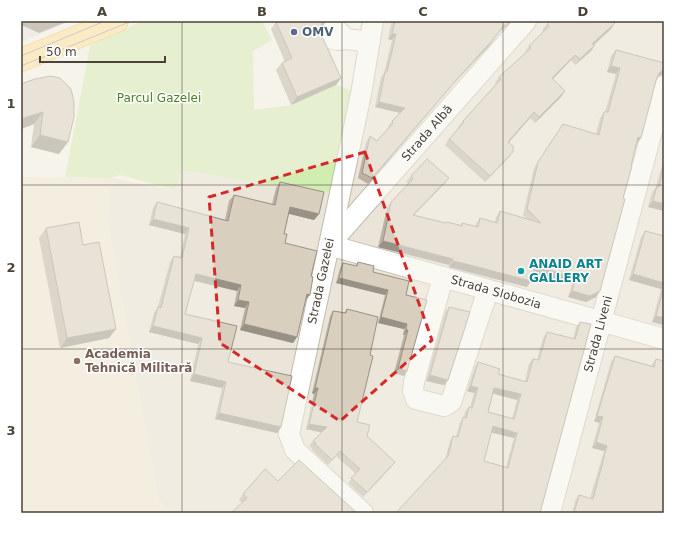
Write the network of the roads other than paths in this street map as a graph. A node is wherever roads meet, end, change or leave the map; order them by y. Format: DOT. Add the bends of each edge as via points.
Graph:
graph roads {
  1 [pos="117,21"];
  2 [pos="374,21"];
  3 [pos="526,21"];
  4 [pos="329,29"];
  5 [pos="370,42"];
  6 [pos="21,60"];
  7 [pos="664,86"];
  8 [pos="329,245"];
  9 [pos="443,277"];
  10 [pos="488,290"];
  11 [pos="601,321"];
  12 [pos="664,339"];
  13 [pos="363,513"];
  14 [pos="550,513"];
  1 -- 6 [label="main road"];
  2 -- 5 [label="street, Strada Gazelei"];
  3 -- 8 [label="street, Strada Albă"];
  4 -- 5 [label="street" via="335,28 346,39"];
  5 -- 8 [label="street, Strada Gazelei"];
  7 -- 11 [label="street, Strada Liveni"];
  8 -- 9 [label="street, Strada Slobozia"];
  8 -- 13 [label="street, Strada Gazelei" via="289,434 295,450"];
  9 -- 10 [label="street, Strada Slobozia"];
  9 -- 10 [label="street" via="414,382 413,391 416,399 444,406 452,402"];
  10 -- 11 [label="street, Strada Slobozia"];
  11 -- 12 [label="street, Strada Slobozia"];
  11 -- 14 [label="street, Strada Liveni"];
}
